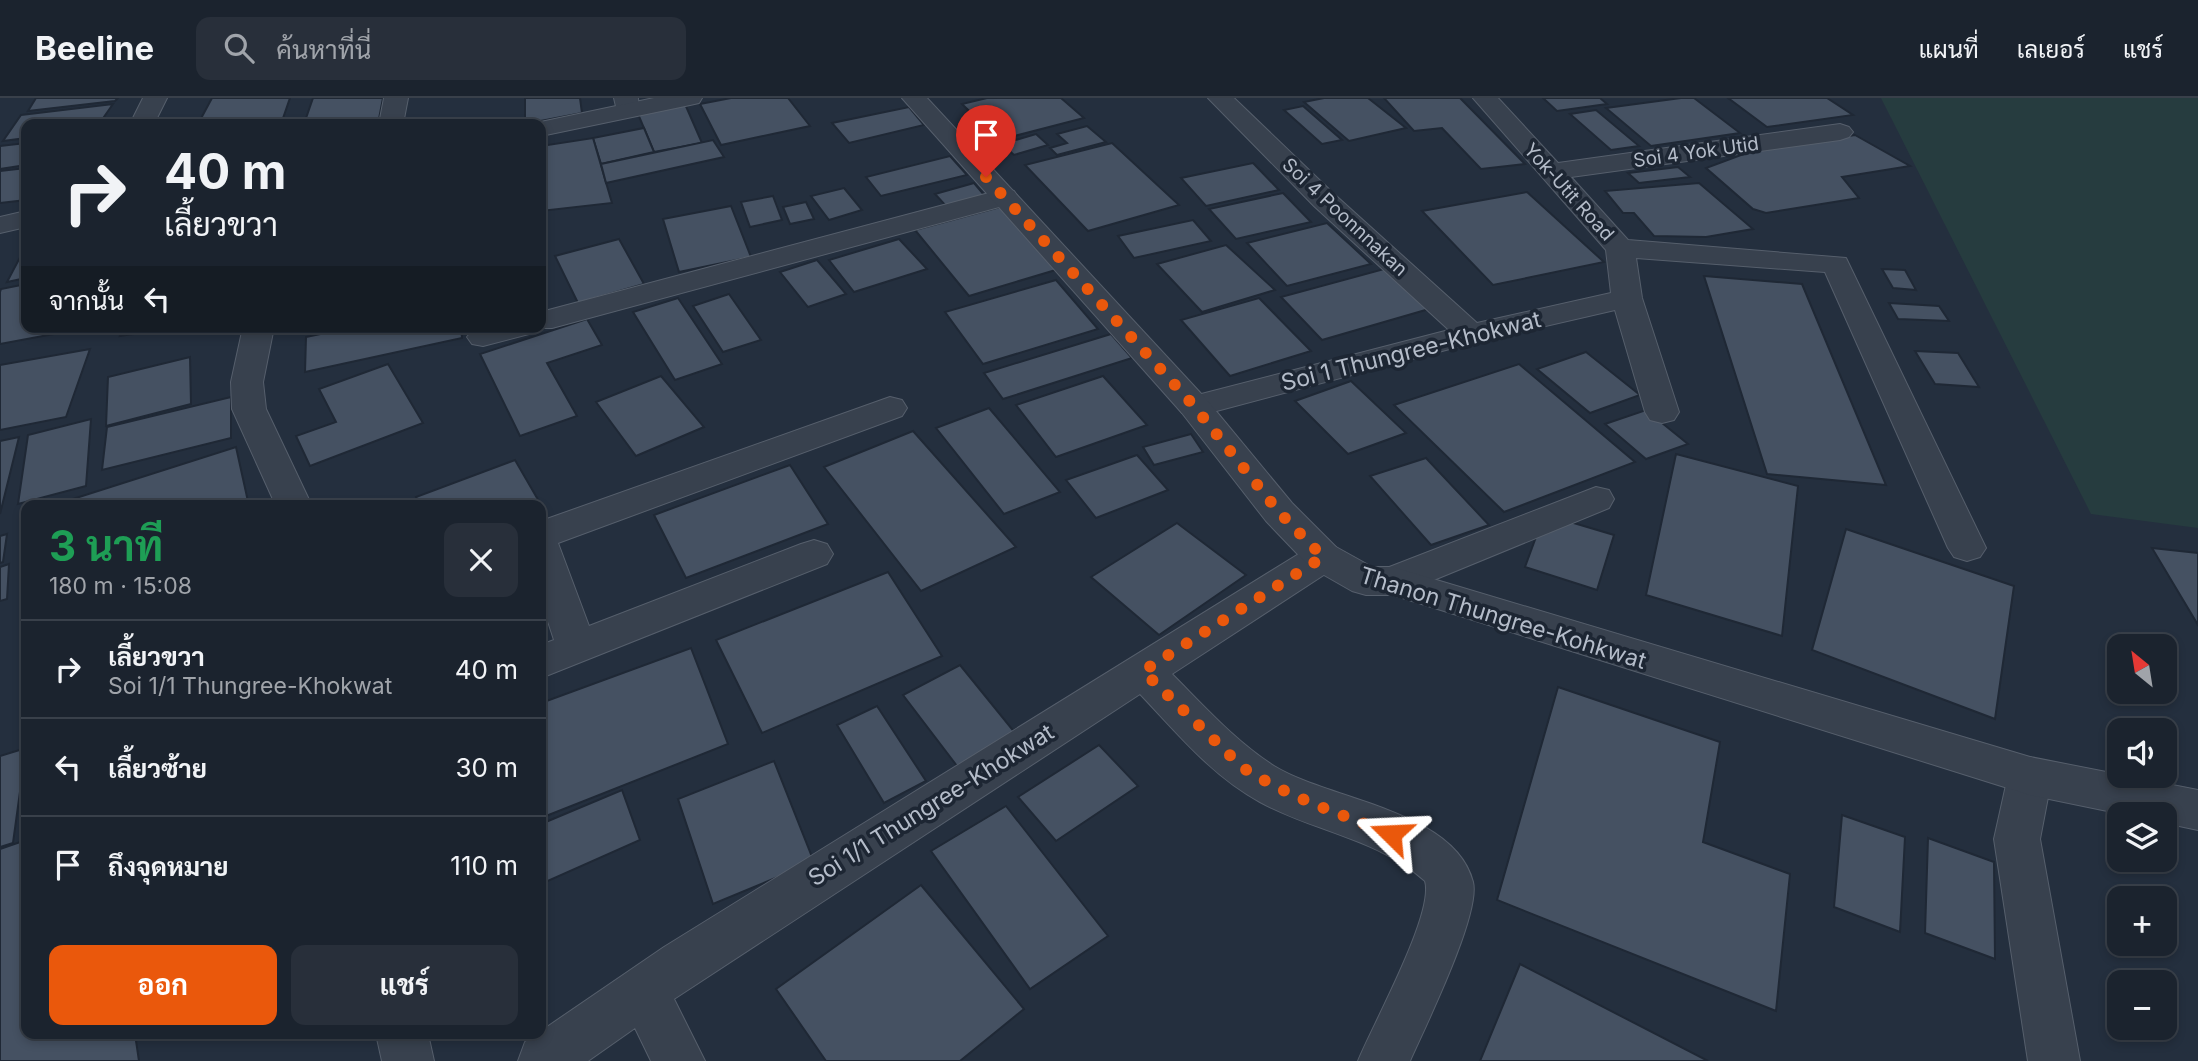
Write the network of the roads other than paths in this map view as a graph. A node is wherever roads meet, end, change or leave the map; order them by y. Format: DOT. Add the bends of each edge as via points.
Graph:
graph roads {
  1 [pos="155,98"];
  2 [pos="396,98"];
  3 [pos="690,98"];
  4 [pos="914,98"];
  5 [pos="1220,98"];
  6 [pos="1485,98"];
  7 [pos="626,104"];
  8 [pos="144,119"];
  9 [pos="392,119"];
  10 [pos="546,127"];
  11 [pos="1840,132"];
  12 [pos="1552,172"];
  13 [pos="1004,197"];
  14 [pos="21,220"];
  15 [pos="0,225"];
  16 [pos="1620,248"];
  17 [pos="1628,298"];
  18 [pos="546,320"];
  19 [pos="258,333"];
  20 [pos="497,333"];
  21 [pos="1471,334"];
  22 [pos="483,337"];
  23 [pos="1194,406"];
  24 [pos="890,408"];
  25 [pos="1662,412"];
  26 [pos="1596,499"];
  27 [pos="291,500"];
  28 [pos="546,533"];
  29 [pos="1967,548"];
  30 [pos="814,554"];
  31 [pos="1323,557"];
  32 [pos="546,559"];
  33 [pos="1393,581"];
  34 [pos="577,648"];
  35 [pos="546,660"];
  36 [pos="1143,671"];
  37 [pos="2030,776"];
  38 [pos="2198,810"];
  39 [pos="643,991"];
  40 [pos="403,1039"];
  41 [pos="408,1061"];
  42 [pos="544,1061"];
  43 [pos="679,1061"];
  44 [pos="1384,1061"];
  45 [pos="2054,1061"];
  1 -- 8 [label="street"];
  2 -- 9 [label="street"];
  3 -- 7 [label="street"];
  4 -- 13 [label="street, Thanon Thungree-Kohkwat"];
  5 -- 21 [label="street, Soi 4 Poonnnakan"];
  6 -- 12 [label="street, Yok-Utit Road"];
  7 -- 10 [label="street"];
  11 -- 12 [label="street, Soi 4 Yok Utid"];
  12 -- 16 [label="street, Yok-Utit Road"];
  13 -- 18 [label="street"];
  13 -- 23 [label="street, Thanon Thungree-Kohkwat"];
  14 -- 15 [label="street"];
  16 -- 17 [label="street, Yok-Utit Road"];
  16 -- 29 [label="street" via="1836,264"];
  17 -- 21 [label="street, Soi 1 Thungree-Khokwat"];
  17 -- 25 [label="street, Yok-Utit Road"];
  19 -- 27 [label="street" via="247,382 249,409"];
  20 -- 22 [label="street"];
  21 -- 23 [label="street, Soi 1 Thungree-Khokwat"];
  23 -- 31 [label="street, Thanon Thungree-Kohkwat" via="1279,512"];
  24 -- 28 [label="street"];
  26 -- 33 [label="street"];
  30 -- 34 [label="street"];
  31 -- 33 [label="street, Thanon Thungree-Kohkwat" via="1366,581"];
  31 -- 36 [label="street, Soi 1/1 Thungree-Khokwat"];
  32 -- 34 [label="street"];
  33 -- 37 [label="street, Thanon Thungree-Kohkwat"];
  34 -- 35 [label="street"];
  36 -- 39 [label="street, Soi 1/1 Thungree-Khokwat"];
  36 -- 44 [label="street" via="1242,767 1277,790 1391,834 1442,863 1451,885 1447,914"];
  37 -- 38 [label="street, Thanon Thungree-Kohkwat"];
  37 -- 45 [label="street" via="2017,839"];
  39 -- 42 [label="street, Soi 1/1 Thungree-Khokwat"];
  39 -- 43 [label="street"];
  40 -- 41 [label="street"];
}
